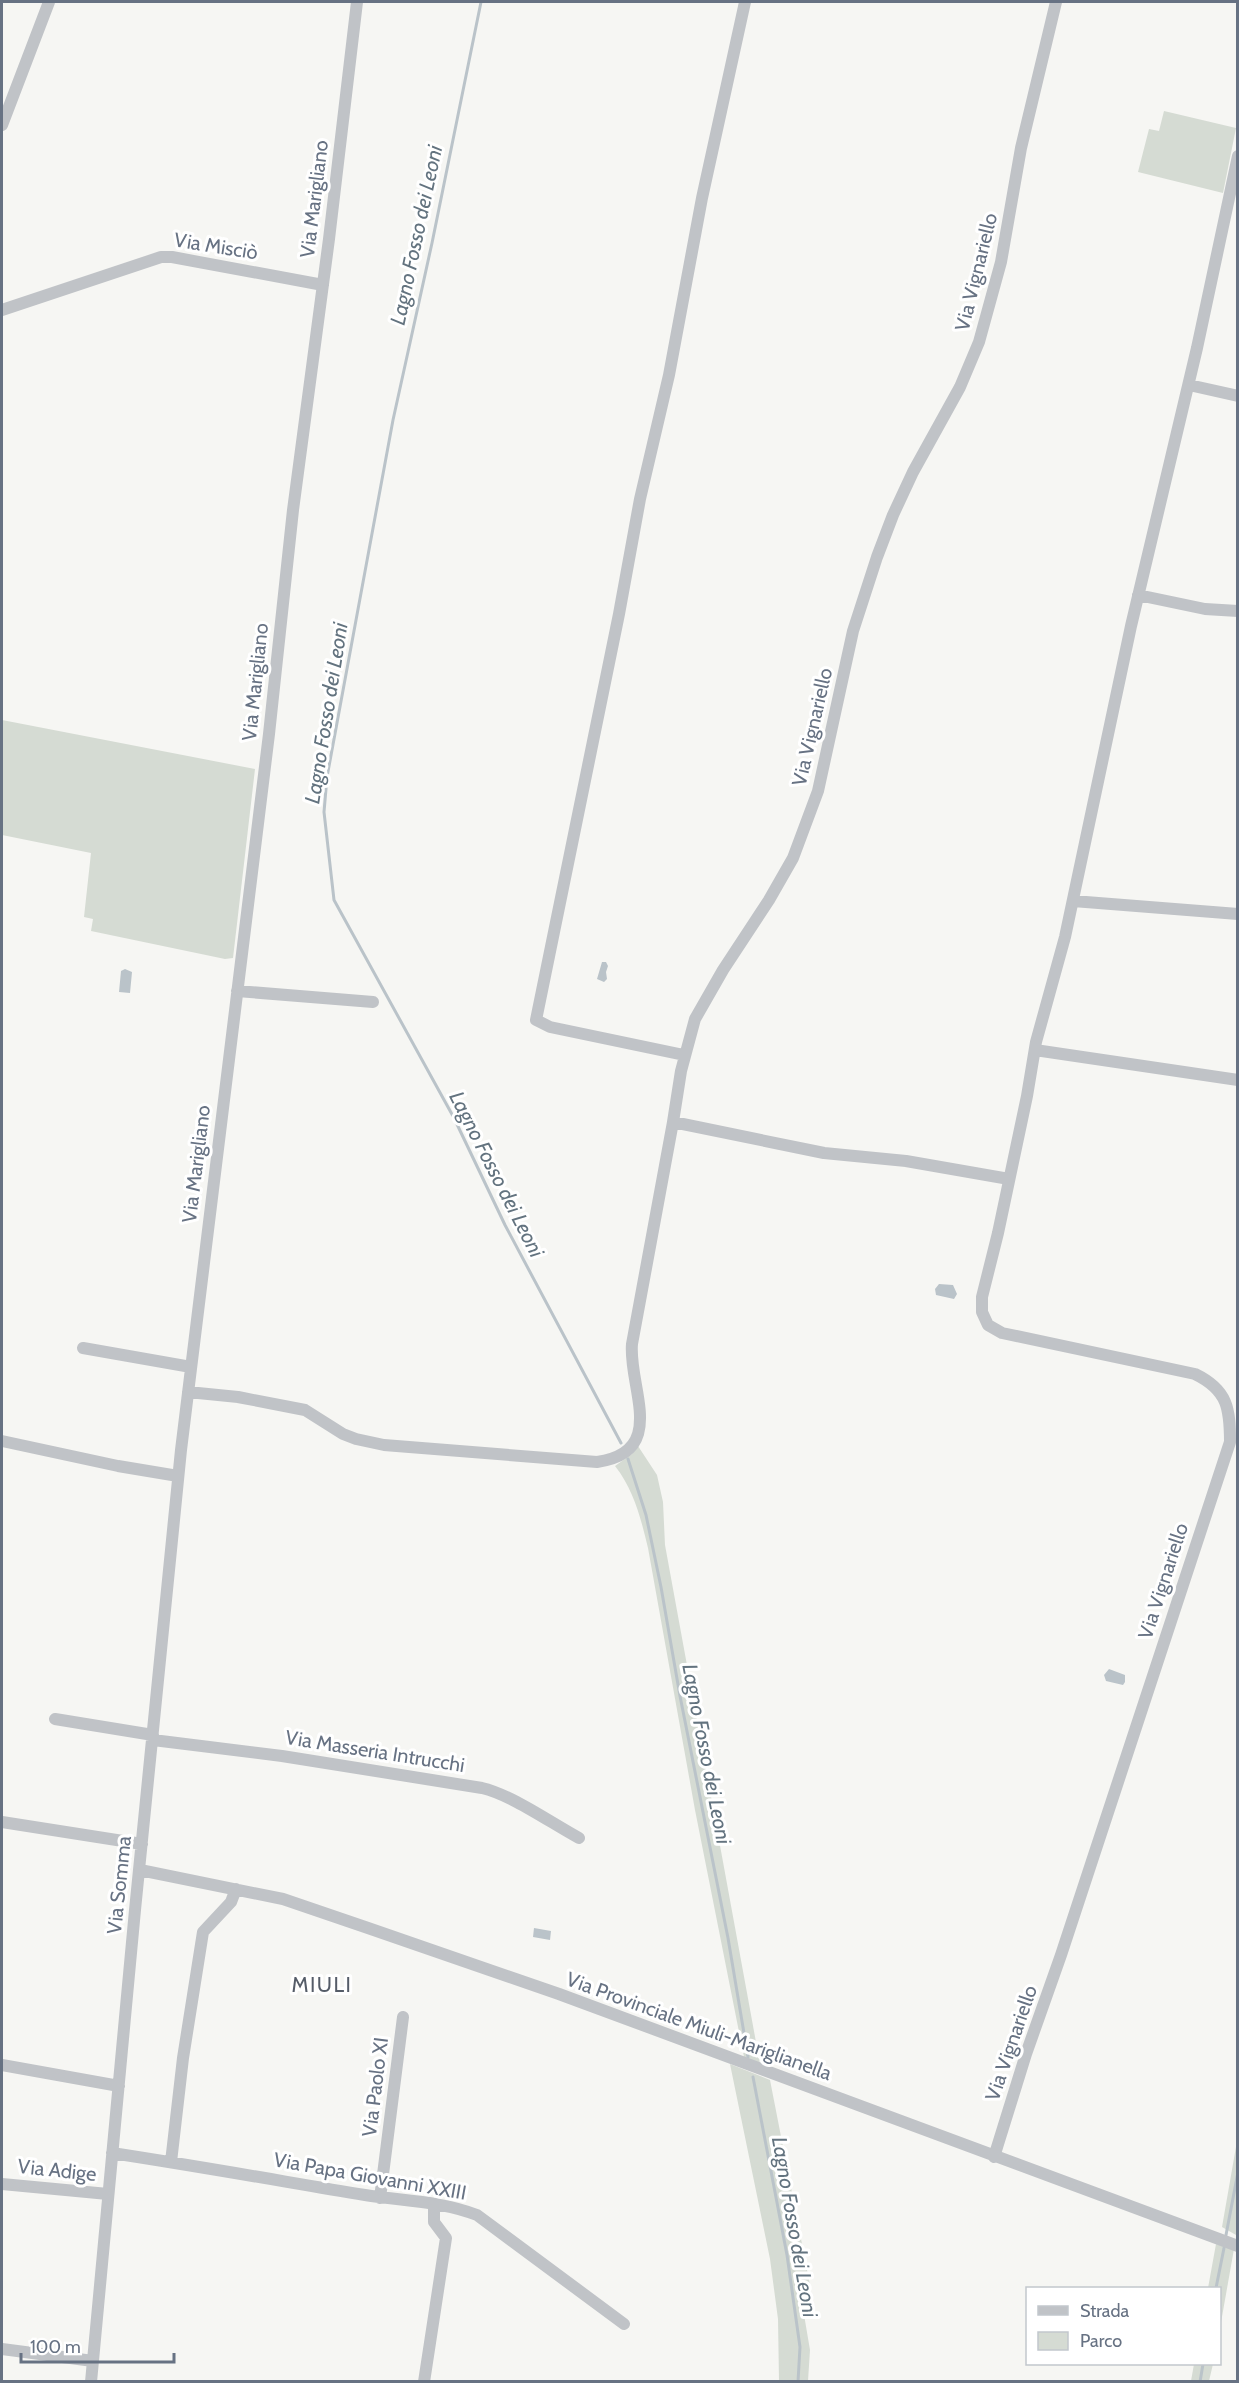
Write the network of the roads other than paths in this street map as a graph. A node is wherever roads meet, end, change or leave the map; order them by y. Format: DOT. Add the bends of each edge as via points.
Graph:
graph roads {
  1 [pos="49,2"];
  2 [pos="357,2"];
  3 [pos="745,2"];
  4 [pos="1056,2"];
  5 [pos="2,125"];
  6 [pos="1238,156"];
  7 [pos="323,285"];
  8 [pos="2,310"];
  9 [pos="1188,385"];
  10 [pos="1238,396"];
  11 [pos="1138,595"];
  12 [pos="1238,611"];
  13 [pos="1073,901"];
  14 [pos="1238,914"];
  15 [pos="237,991"];
  16 [pos="373,1002"];
  17 [pos="1035,1050"];
  18 [pos="684,1055"];
  19 [pos="1238,1080"];
  20 [pos="673,1122"];
  21 [pos="1009,1179"];
  22 [pos="83,1348"];
  23 [pos="191,1367"];
  24 [pos="188,1392"];
  25 [pos="2,1441"];
  26 [pos="178,1476"];
  27 [pos="55,1719"];
  28 [pos="153,1737"];
  29 [pos="2,1821"];
  30 [pos="579,1838"];
  31 [pos="142,1844"];
  32 [pos="140,1870"];
  33 [pos="236,1889"];
  34 [pos="403,2018"];
  35 [pos="2,2065"];
  36 [pos="119,2086"];
  37 [pos="112,2153"];
  38 [pos="994,2157"];
  39 [pos="171,2162"];
  40 [pos="2,2184"];
  41 [pos="108,2194"];
  42 [pos="380,2198"];
  43 [pos="434,2204"];
  44 [pos="1238,2246"];
  45 [pos="624,2324"];
  46 [pos="2,2349"];
  47 [pos="93,2361"];
  48 [pos="91,2382"];
  49 [pos="424,2382"];
  1 -- 5 [label="street"];
  2 -- 7 [label="street, Via Marigliano"];
  3 -- 18 [label="street" via="536,1020 550,1027"];
  4 -- 18 [label="street, Via Vignariello" via="1021,148 1001,262 979,342 960,387 913,472 877,557 853,632 818,791 793,858 701,1006"];
  6 -- 9 [label="street, Via Vignariello"];
  7 -- 8 [label="street, Via Misciò" via="161,257"];
  7 -- 15 [label="street, Via Marigliano"];
  9 -- 10 [label="street"];
  9 -- 11 [label="street, Via Vignariello"];
  11 -- 12 [label="street" via="1205,609"];
  11 -- 13 [label="street, Via Vignariello"];
  13 -- 14 [label="street"];
  13 -- 17 [label="street, Via Vignariello"];
  15 -- 16 [label="street"];
  15 -- 23 [label="street, Via Marigliano"];
  17 -- 19 [label="street"];
  17 -- 21 [label="street, Via Vignariello"];
  18 -- 20 [label="street, Via Vignariello"];
  20 -- 21 [label="street" via="824,1153 906,1161"];
  20 -- 24 [label="street, Via Vignariello" via="632,1344 631,1370 640,1401 640,1427 621,1454 597,1462 402,1446 356,1439 305,1410"];
  21 -- 38 [label="street, Via Vignariello" via="982,1297 982,1312 988,1325 1002,1333 1195,1374 1210,1381 1229,1410 1230,1442"];
  22 -- 23 [label="street"];
  23 -- 24 [label="street, Via Marigliano"];
  24 -- 26 [label="street, Via Somma"];
  25 -- 26 [label="street"];
  26 -- 28 [label="street, Via Somma"];
  27 -- 28 [label="street, Via Masseria Intrucchi"];
  28 -- 30 [label="street, Via Masseria Intrucchi" via="482,1788 532,1810"];
  28 -- 31 [label="street, Via Somma"];
  29 -- 31 [label="street"];
  31 -- 32 [label="street, Via Somma"];
  32 -- 33 [label="street, Via Provinciale Miuli-Mariglianella"];
  32 -- 36 [label="street, Via Somma"];
  33 -- 38 [label="street, Via Provinciale Miuli-Mariglianella" via="283,1899 548,1990"];
  33 -- 39 [label="street" via="231,1902 203,1932"];
  34 -- 42 [label="street, Via Paolo XI"];
  35 -- 36 [label="street"];
  36 -- 37 [label="street, Via Somma"];
  37 -- 39 [label="street, Via Papa Giovanni XXIII"];
  37 -- 41 [label="street, Via Somma"];
  38 -- 44 [label="street, Via Provinciale Miuli-Mariglianella"];
  39 -- 42 [label="street, Via Papa Giovanni XXIII"];
  40 -- 41 [label="street, Via Adige"];
  41 -- 47 [label="street, Via Somma"];
  42 -- 43 [label="street, Via Papa Giovanni XXIII"];
  43 -- 45 [label="street, Via Papa Giovanni XXIII" via="477,2215"];
  43 -- 49 [label="street" via="434,2223 446,2238"];
  46 -- 47 [label="street"];
  47 -- 48 [label="street, Via Somma"];
}
